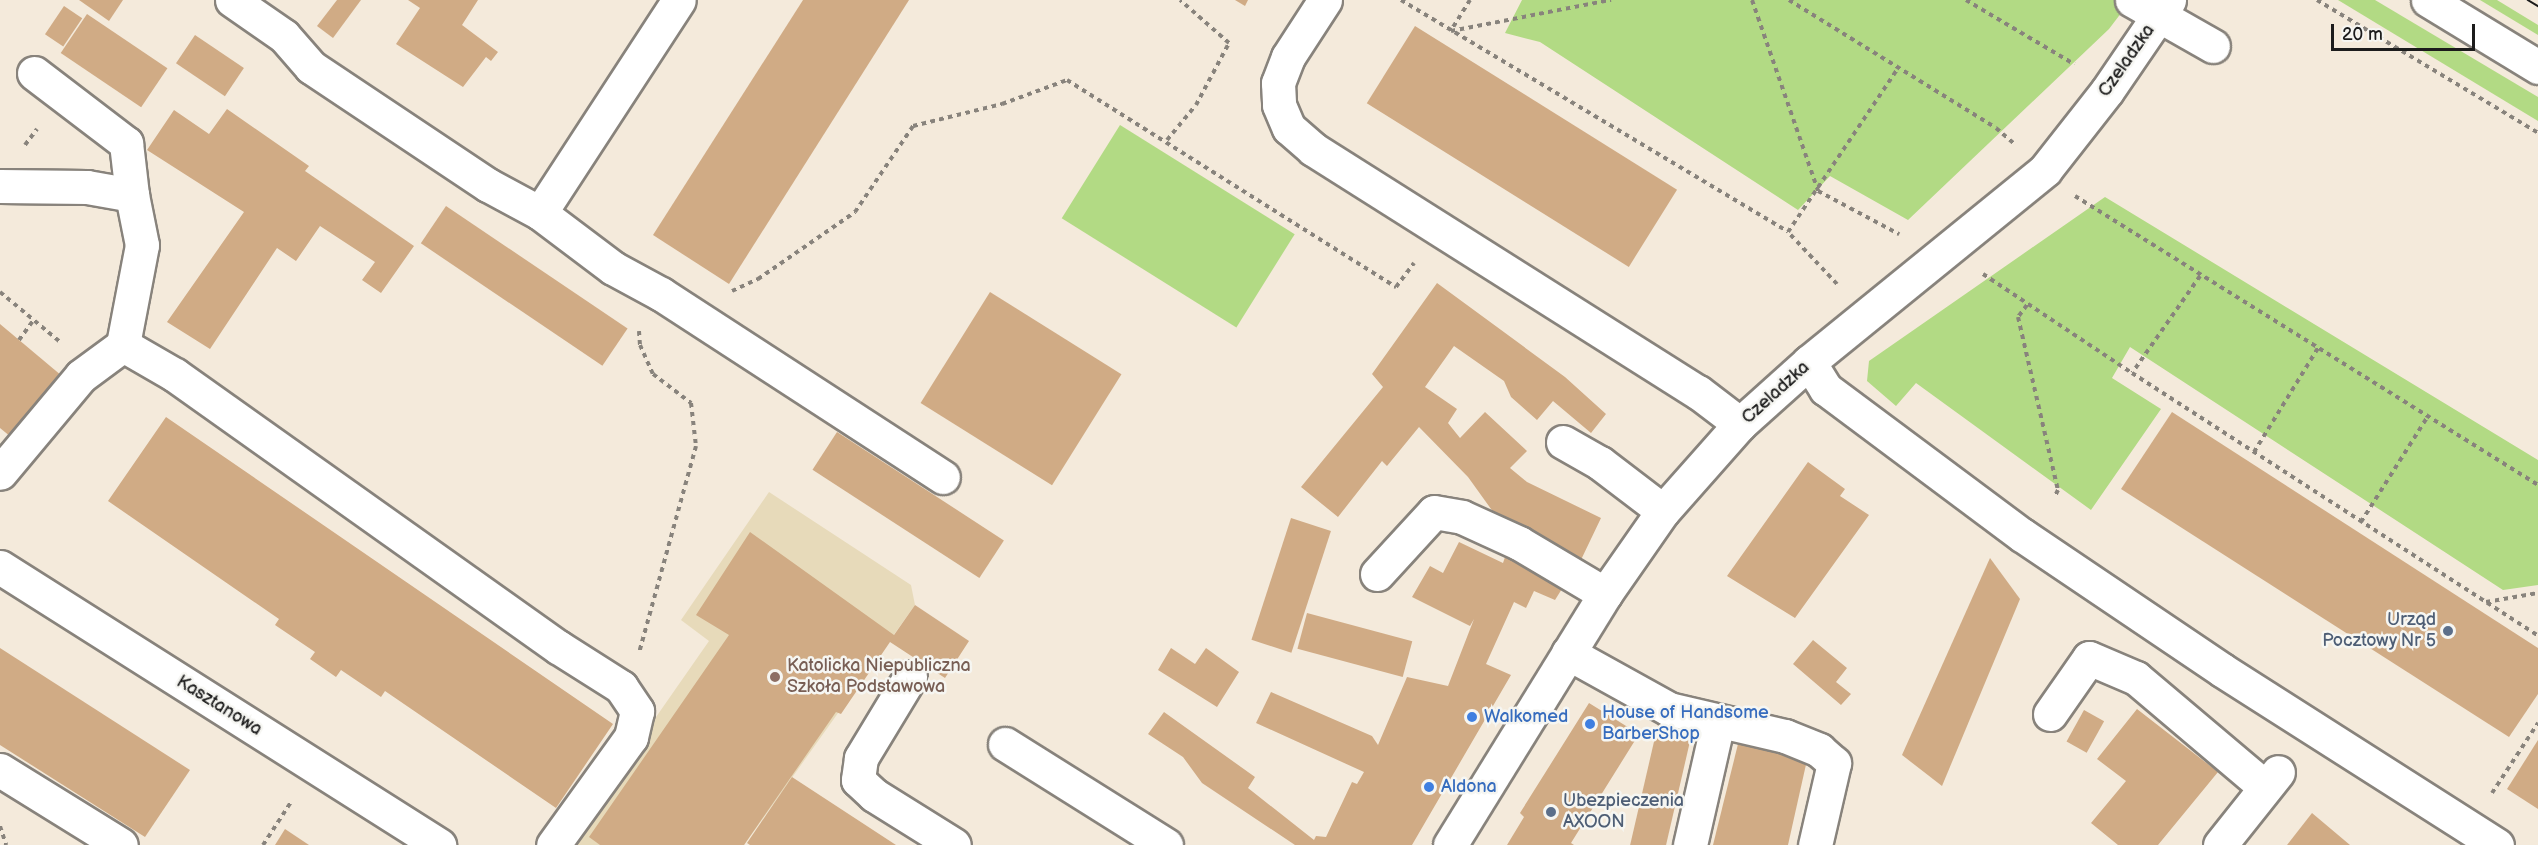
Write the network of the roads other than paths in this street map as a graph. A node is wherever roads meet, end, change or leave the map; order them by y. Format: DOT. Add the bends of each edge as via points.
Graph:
graph roads {
  1 [pos="232,0"];
  2 [pos="679,0"];
  3 [pos="1325,0"];
  4 [pos="2428,0"];
  5 [pos="2153,6"];
  6 [pos="2213,46"];
  7 [pos="2538,67"];
  8 [pos="34,73"];
  9 [pos="0,186"];
  10 [pos="132,195"];
  11 [pos="540,213"];
  12 [pos="123,345"];
  13 [pos="1809,362"];
  14 [pos="1740,424"];
  15 [pos="1563,442"];
  16 [pos="0,473"];
  17 [pos="942,477"];
  18 [pos="1663,511"];
  19 [pos="0,567"];
  20 [pos="1377,574"];
  21 [pos="1605,594"];
  22 [pos="1568,653"];
  23 [pos="910,677"];
  24 [pos="2050,714"];
  25 [pos="1718,722"];
  26 [pos="1005,744"];
  27 [pos="0,770"];
  28 [pos="121,845"];
  29 [pos="439,845"];
  30 [pos="553,845"];
  31 [pos="954,845"];
  32 [pos="1166,845"];
  33 [pos="1450,845"];
  34 [pos="1690,845"];
  35 [pos="1815,845"];
  36 [pos="2220,845"];
  37 [pos="2498,845"];
  1 -- 11 [label="street" via="284,36 311,67 488,185"];
  2 -- 11 [label="street"];
  3 -- 14 [label="street" via="1288,57 1278,83 1279,105 1289,128 1313,149 1698,392"];
  4 -- 7 [label="street"];
  5 -- 6 [label="street"];
  5 -- 13 [label="street, Czeladzka" via="2107,91 2045,170"];
  8 -- 10 [label="street" via="126,143"];
  9 -- 10 [label="street" via="87,187"];
  10 -- 12 [label="street" via="142,245"];
  11 -- 17 [label="street" via="613,268 661,294"];
  12 -- 16 [label="street" via="93,367"];
  12 -- 30 [label="street" via="175,375 558,647 621,687 637,711 631,737"];
  13 -- 14 [label="street, Czeladzka"];
  13 -- 37 [label="street" via="1826,390 2022,535 2222,670"];
  14 -- 18 [label="street, Czeladzka"];
  15 -- 18 [label="street" via="1600,462"];
  18 -- 21 [label="street, Czeladzka"];
  19 -- 29 [label="street, Kasztanowa"];
  20 -- 21 [label="street" via="1434,512 1462,516"];
  21 -- 22 [label="street, Czeladzka"];
  22 -- 25 [label="street" via="1669,709"];
  22 -- 33 [label="street, Czeladzka"];
  23 -- 31 [label="street" via="861,758 858,780 874,795"];
  24 -- 36 [label="street" via="2089,658 2136,678 2272,780"];
  25 -- 34 [label="street"];
  25 -- 35 [label="street" via="1785,736 1819,750 1834,764"];
  26 -- 32 [label="street"];
  27 -- 28 [label="street"];
}
